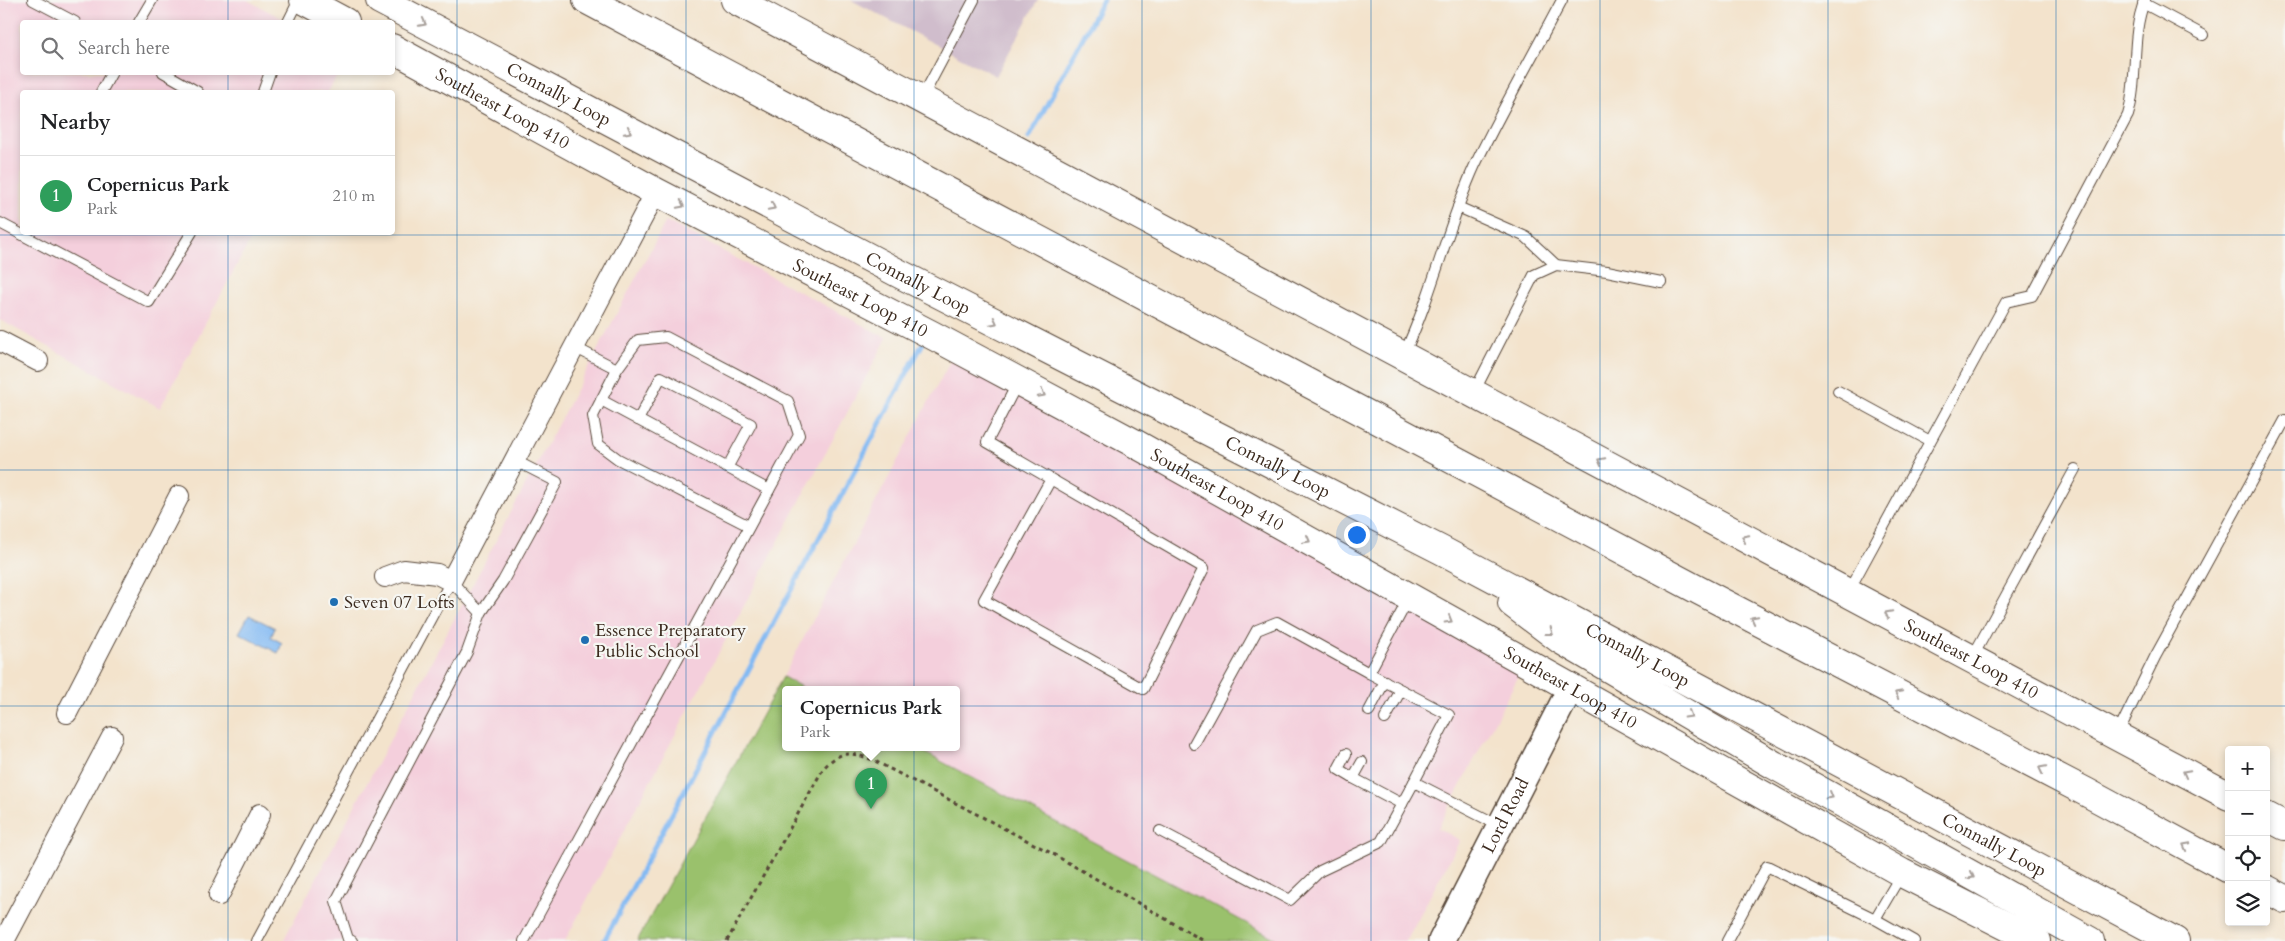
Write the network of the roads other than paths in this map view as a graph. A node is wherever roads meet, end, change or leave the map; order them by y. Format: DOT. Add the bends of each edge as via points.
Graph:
graph roads {
  1 [pos="33,0"];
  2 [pos="152,0"];
  3 [pos="299,0"];
  4 [pos="304,0"];
  5 [pos="380,0"];
  6 [pos="587,0"];
  7 [pos="735,0"];
  8 [pos="974,0"];
  9 [pos="1562,0"];
  10 [pos="2144,2"];
  11 [pos="71,20"];
  12 [pos="140,20"];
  13 [pos="289,20"];
  14 [pos="341,20"];
  15 [pos="2203,35"];
  16 [pos="395,50"];
  17 [pos="110,75"];
  18 [pos="269,75"];
  19 [pos="181,77"];
  20 [pos="102,90"];
  21 [pos="196,90"];
  22 [pos="264,90"];
  23 [pos="921,99"];
  24 [pos="656,192"];
  25 [pos="1458,208"];
  26 [pos="0,223"];
  27 [pos="20,232"];
  28 [pos="26,235"];
  29 [pos="190,235"];
  30 [pos="1556,265"];
  31 [pos="1661,282"];
  32 [pos="0,341"];
  33 [pos="574,348"];
  34 [pos="1403,355"];
  35 [pos="38,361"];
  36 [pos="617,369"];
  37 [pos="1018,381"];
  38 [pos="1838,391"];
  39 [pos="1474,393"];
  40 [pos="601,400"];
  41 [pos="638,420"];
  42 [pos="2285,420"];
  43 [pos="1930,441"];
  44 [pos="514,460"];
  45 [pos="727,468"];
  46 [pos="2075,469"];
  47 [pos="1051,479"];
  48 [pos="769,490"];
  49 [pos="179,496"];
  50 [pos="749,526"];
  51 [pos="1441,550"];
  52 [pos="386,577"];
  53 [pos="451,581"];
  54 [pos="1847,592"];
  55 [pos="1410,597"];
  56 [pos="481,613"];
  57 [pos="1971,659"];
  58 [pos="1369,673"];
  59 [pos="1385,681"];
  60 [pos="1570,689"];
  61 [pos="1402,690"];
  62 [pos="1369,711"];
  63 [pos="66,713"];
  64 [pos="1385,719"];
  65 [pos="2117,736"];
  66 [pos="112,737"];
  67 [pos="1194,744"];
  68 [pos="1346,754"];
  69 [pos="1362,762"];
  70 [pos="1353,778"];
  71 [pos="1414,782"];
  72 [pos="2225,794"];
  73 [pos="1402,804"];
  74 [pos="260,814"];
  75 [pos="2270,818"];
  76 [pos="1501,826"];
  77 [pos="2285,826"];
  78 [pos="1160,832"];
  79 [pos="2225,867"];
  80 [pos="1902,873"];
  81 [pos="2270,891"];
  82 [pos="219,895"];
  83 [pos="2285,899"];
  84 [pos="1875,919"];
  85 [pos="4,941"];
  86 [pos="257,941"];
  87 [pos="352,941"];
  88 [pos="524,941"];
  89 [pos="1441,941"];
  90 [pos="1727,941"];
  91 [pos="1914,941"];
  92 [pos="2036,941"];
  93 [pos="2090,941"];
  94 [pos="2175,941"];
  1 -- 11 [label="lane"];
  2 -- 12 [label="lane"];
  3 -- 13 [label="lane"];
  4 -- 14 [label="main road"];
  5 -- 51 [label="main road, Connally Loop, one-way" via="900,274"];
  79 -- 6 [label="main road, one-way"];
  7 -- 23 [label="main road, Southeast Loop 410"];
  8 -- 23 [label="lane"];
  9 -- 25 [label="lane" via="1475,166"];
  10 -- 15 [label="lane"];
  10 -- 43 [label="lane" via="2139,21 2133,100 2128,116 2032,296 2006,302"];
  16 -- 24 [label="main road, Southeast Loop 410"];
  17 -- 20 [label="lane"];
  18 -- 22 [label="lane"];
  19 -- 21 [label="lane"];
  23 -- 34 [label="main road, Southeast Loop 410"];
  24 -- 33 [label="street"];
  24 -- 37 [label="main road, Southeast Loop 410, one-way"];
  25 -- 30 [label="lane" via="1526,237"];
  25 -- 34 [label="lane" via="1416,328"];
  26 -- 27 [label="lane"];
  28 -- 29 [label="lane" via="149,302"];
  30 -- 31 [label="lane"];
  30 -- 39 [label="lane" via="1534,275"];
  32 -- 35 [label="street"];
  33 -- 36 [label="lane"];
  33 -- 44 [label="street"];
  34 -- 39 [label="main road, Southeast Loop 410"];
  36 -- 40 [label="lane"];
  36 -- 48 [label="lane" via="638,340 666,337 788,400 799,435"];
  37 -- 47 [label="lane" via="987,442"];
  37 -- 55 [label="main road, Southeast Loop 410, one-way"];
  38 -- 43 [label="lane"];
  54 -- 39 [label="main road, Southeast Loop 410, one-way"];
  40 -- 41 [label="lane"];
  40 -- 50 [label="lane" via="593,416 598,444 618,458"];
  41 -- 45 [label="lane"];
  41 -- 45 [label="lane" via="661,377 751,424"];
  42 -- 65 [label="lane" via="2155,657"];
  43 -- 54 [label="lane"];
  44 -- 53 [label="street"];
  44 -- 56 [label="lane" via="557,482 503,581"];
  45 -- 48 [label="lane"];
  46 -- 57 [label="lane"];
  47 -- 47 [label="lane" via="1204,568 1143,689 984,600"];
  48 -- 50 [label="lane"];
  49 -- 63 [label="street"];
  50 -- 88 [label="lane"];
  51 -- 93 [label="main road, one-way" via="1561,640 1774,765"];
  51 -- 94 [label="main road, Connally Loop"];
  52 -- 53 [label="street" via="404,570 437,574"];
  53 -- 56 [label="lane"];
  53 -- 86 [label="lane"];
  57 -- 54 [label="main road, Southeast Loop 410, one-way"];
  55 -- 58 [label="lane"];
  55 -- 60 [label="main road, Southeast Loop 410, one-way"];
  56 -- 87 [label="lane" via="467,652 336,901 348,939"];
  57 -- 65 [label="main road, Southeast Loop 410"];
  58 -- 59 [label="lane"];
  58 -- 67 [label="lane" via="1277,622 1257,630"];
  59 -- 61 [label="lane"];
  59 -- 62 [label="lane"];
  60 -- 76 [label="street, Lord Road"];
  60 -- 80 [label="main road, Southeast Loop 410"];
  61 -- 64 [label="lane"];
  61 -- 71 [label="lane" via="1449,715"];
  72 -- 65 [label="main road, Southeast Loop 410, one-way"];
  66 -- 85 [label="street"];
  68 -- 70 [label="lane" via="1338,769"];
  69 -- 70 [label="lane"];
  70 -- 73 [label="lane"];
  71 -- 73 [label="lane"];
  71 -- 76 [label="lane"];
  73 -- 78 [label="lane" via="1381,842 1320,871 1290,900"];
  74 -- 82 [label="street"];
  75 -- 77 [label="main road"];
  76 -- 89 [label="street, Lord Road"];
  80 -- 84 [label="lane"];
  80 -- 92 [label="main road, Southeast Loop 410"];
  81 -- 83 [label="main road"];
  84 -- 90 [label="lane" via="1767,866"];
  84 -- 91 [label="lane"];
}
